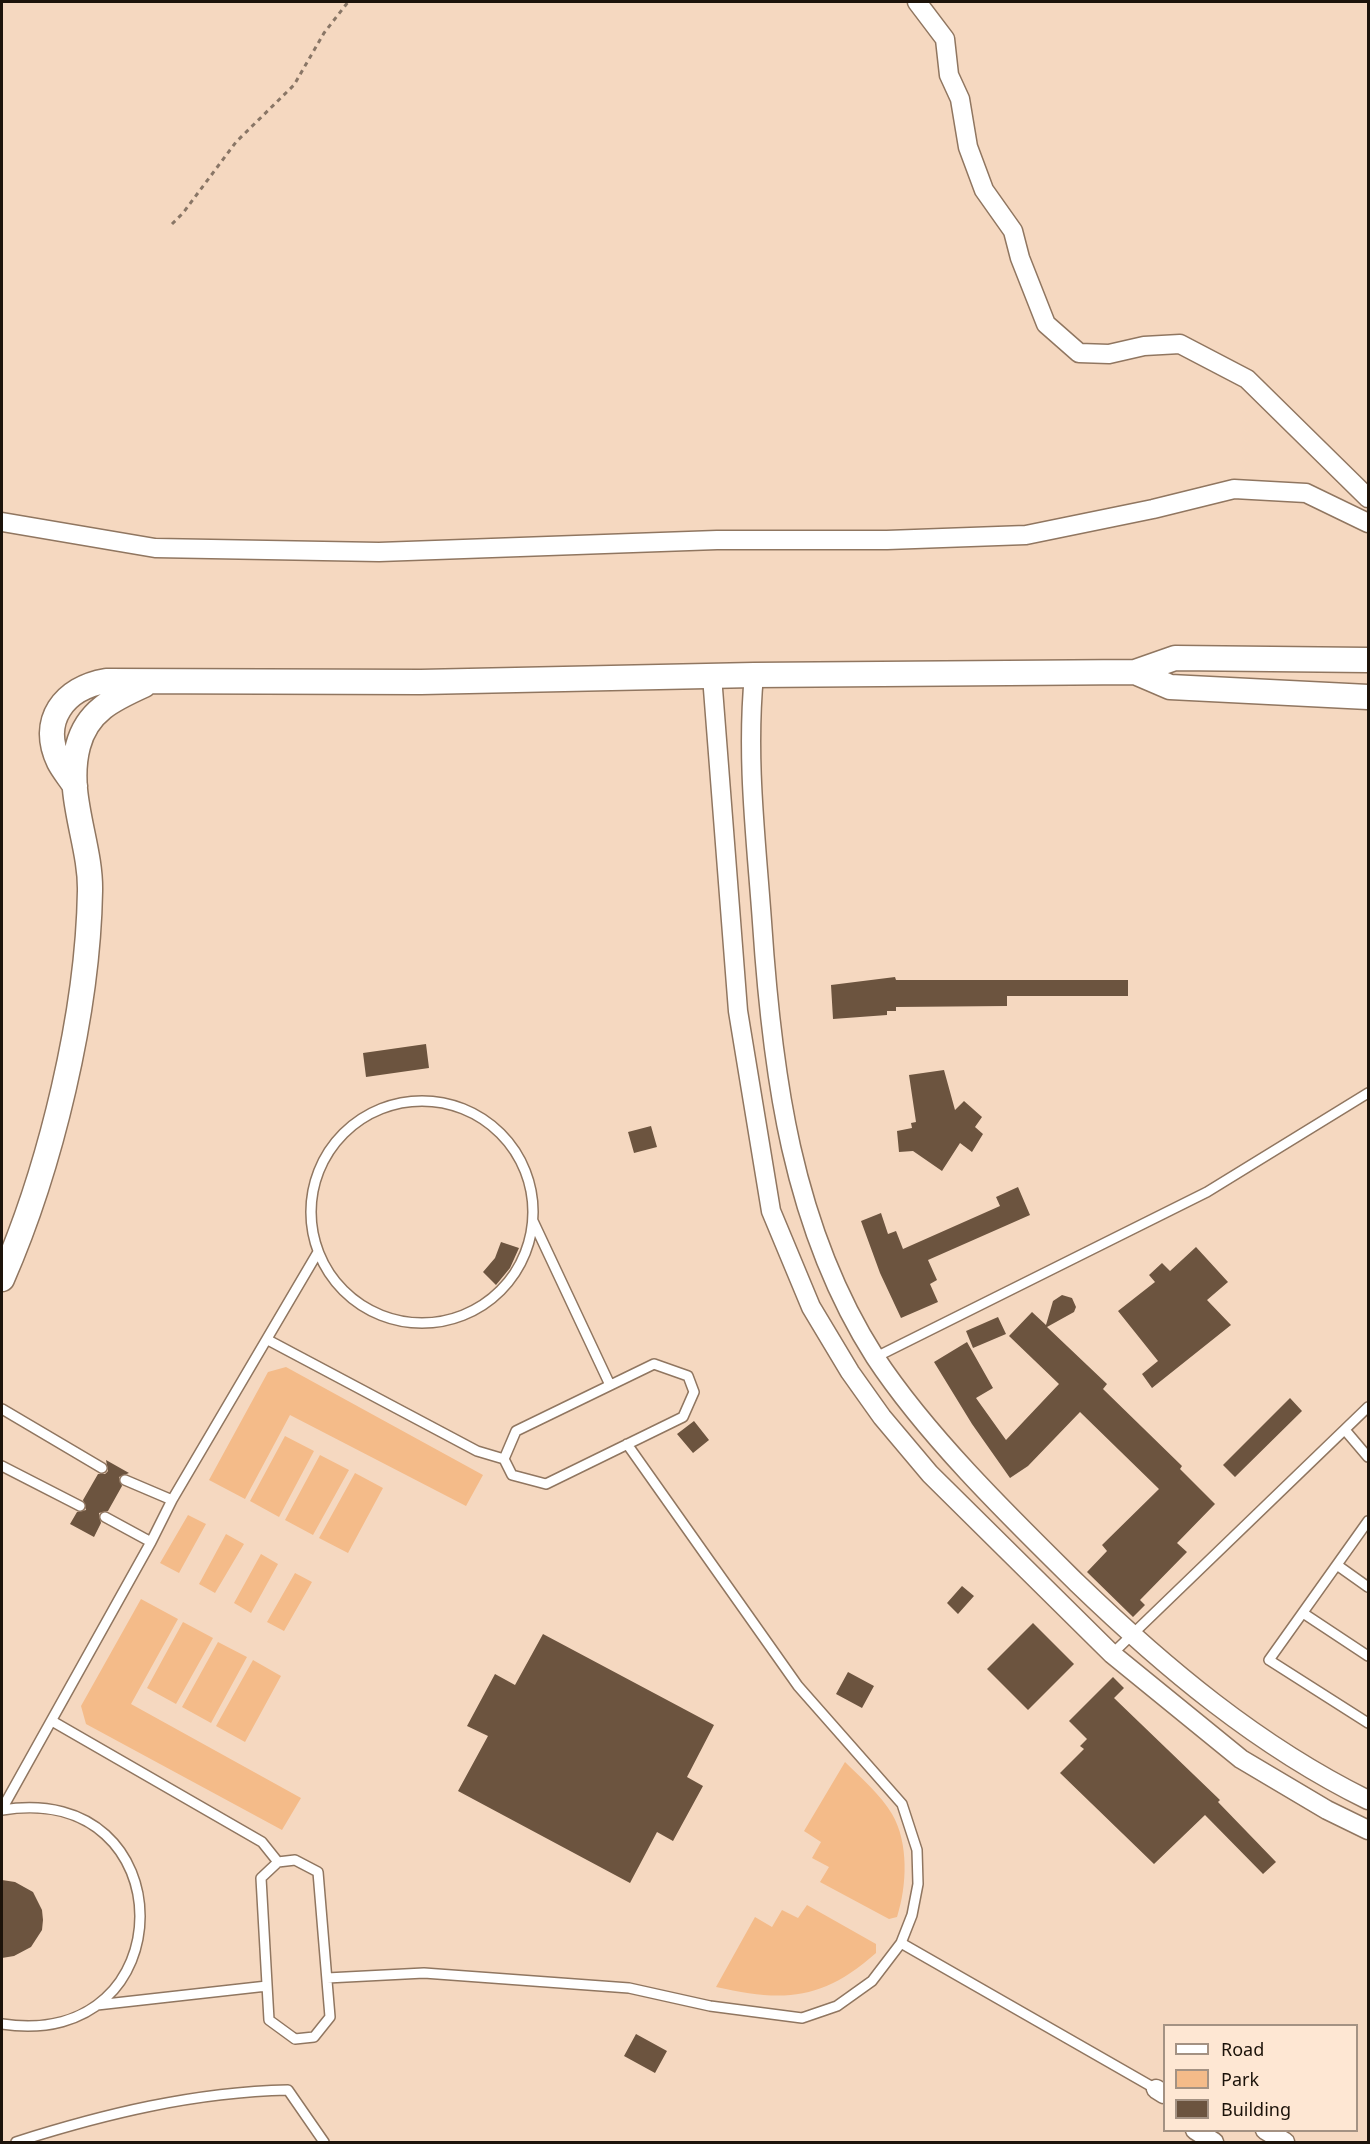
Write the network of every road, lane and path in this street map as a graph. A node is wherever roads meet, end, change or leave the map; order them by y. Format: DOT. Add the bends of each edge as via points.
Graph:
graph roads {
  1 [pos="348,2"];
  2 [pos="917,2"];
  3 [pos="172,224"];
  4 [pos="1368,498"];
  5 [pos="2,522"];
  6 [pos="1368,523"];
  7 [pos="1368,660"];
  8 [pos="1135,672"];
  9 [pos="754,675"];
  10 [pos="712,676"];
  11 [pos="1368,697"];
  12 [pos="1368,1093"];
  13 [pos="533,1221"];
  14 [pos="318,1252"];
  15 [pos="2,1279"];
  16 [pos="268,1340"];
  17 [pos="876,1357"];
  18 [pos="610,1385"];
  19 [pos="1368,1407"];
  20 [pos="2,1408"];
  21 [pos="1345,1430"];
  22 [pos="627,1444"];
  23 [pos="1368,1457"];
  24 [pos="504,1459"];
  25 [pos="2,1466"];
  26 [pos="102,1468"];
  27 [pos="125,1480"];
  28 [pos="172,1500"];
  29 [pos="80,1506"];
  30 [pos="105,1517"];
  31 [pos="1368,1521"];
  32 [pos="151,1542"];
  33 [pos="1337,1565"];
  34 [pos="1368,1587"];
  35 [pos="1303,1613"];
  36 [pos="1132,1636"];
  37 [pos="1112,1654"];
  38 [pos="1368,1656"];
  39 [pos="52,1721"];
  40 [pos="1368,1723"];
  41 [pos="1368,1800"];
  42 [pos="2,1810"];
  43 [pos="1368,1830"];
  44 [pos="278,1862"];
  45 [pos="901,1942"];
  46 [pos="327,1978"];
  47 [pos="267,1986"];
  48 [pos="97,2005"];
  49 [pos="2,2024"];
  50 [pos="1160,2091"];
  51 [pos="1198,2132"];
  52 [pos="1268,2132"];
  53 [pos="16,2142"];
  54 [pos="324,2142"];
  55 [pos="1214,2142"];
  56 [pos="1285,2142"];
  1 -- 3 [label="path" via="324,33 294,85 236,142"];
  2 -- 4 [label="street" via="945,39 949,75 960,99 968,147 984,190 1013,231 1046,324 1079,353 1109,354 1144,346 1180,344 1247,379"];
  5 -- 6 [label="street" via="166,548 379,552 717,540 887,540 1026,535 1234,489 1306,493"];
  7 -- 8 [label="main road" via="1175,658"];
  8 -- 9 [label="main road"];
  8 -- 11 [label="main road" via="1170,687"];
  9 -- 10 [label="main road"];
  9 -- 17 [label="street" via="750,778 767,1005 783,1117 812,1226 837,1288"];
  10 -- 15 [label="main road" via="149,682 89,684 74,692 63,702 54,720 53,740 59,761 75,786 90,889 81,1002 56,1115 24,1228"];
  10 -- 37 [label="street" via="738,1011 771,1211 811,1307 882,1417 930,1474"];
  12 -- 17 [label="lane" via="1207,1192"];
  13 -- 14 [label="lane" via="528,1244 506,1285 468,1314 447,1321 419,1324 373,1312 338,1286"];
  13 -- 14 [label="lane" via="526,1172 515,1150 495,1128 458,1107 416,1102 393,1106 358,1123 324,1161 312,1202"];
  13 -- 18 [label="lane"];
  14 -- 16 [label="lane"];
  16 -- 24 [label="lane" via="477,1451"];
  16 -- 28 [label="lane"];
  17 -- 36 [label="street" via="907,1399 1000,1505"];
  18 -- 22 [label="lane" via="654,1364 688,1376 694,1392 684,1417"];
  18 -- 24 [label="lane" via="516,1431"];
  19 -- 21 [label="lane"];
  20 -- 26 [label="lane"];
  21 -- 23 [label="lane"];
  21 -- 36 [label="lane"];
  22 -- 24 [label="lane" via="546,1484 512,1475"];
  22 -- 45 [label="lane" via="798,1686 902,1804 917,1850 918,1884"];
  25 -- 29 [label="lane"];
  27 -- 28 [label="lane"];
  28 -- 32 [label="lane"];
  30 -- 32 [label="lane"];
  31 -- 33 [label="lane"];
  32 -- 39 [label="lane"];
  33 -- 34 [label="lane"];
  33 -- 35 [label="lane"];
  35 -- 38 [label="lane"];
  35 -- 40 [label="lane" via="1269,1660"];
  36 -- 37 [label="lane"];
  36 -- 41 [label="street" via="1181,1679 1240,1722"];
  37 -- 43 [label="street" via="1241,1759"];
  39 -- 42 [label="lane"];
  39 -- 44 [label="lane" via="262,1842"];
  42 -- 48 [label="lane" via="45,1807 85,1820 103,1832 123,1855 134,1877 141,1925 136,1948 124,1974"];
  44 -- 46 [label="lane" via="295,1860 318,1872"];
  44 -- 47 [label="lane" via="261,1878"];
  45 -- 46 [label="lane" via="872,1981 837,2006 802,2018 711,2006 629,1988 424,1973"];
  45 -- 50 [label="lane"];
  46 -- 47 [label="lane" via="330,2017 314,2037 295,2039 269,2020"];
  47 -- 48 [label="lane"];
  48 -- 49 [label="lane" via="54,2025 27,2028"];
  51 -- 55 [label="street"];
  52 -- 56 [label="street"];
  53 -- 54 [label="lane" via="156,2104 240,2091 288,2090"];
}
